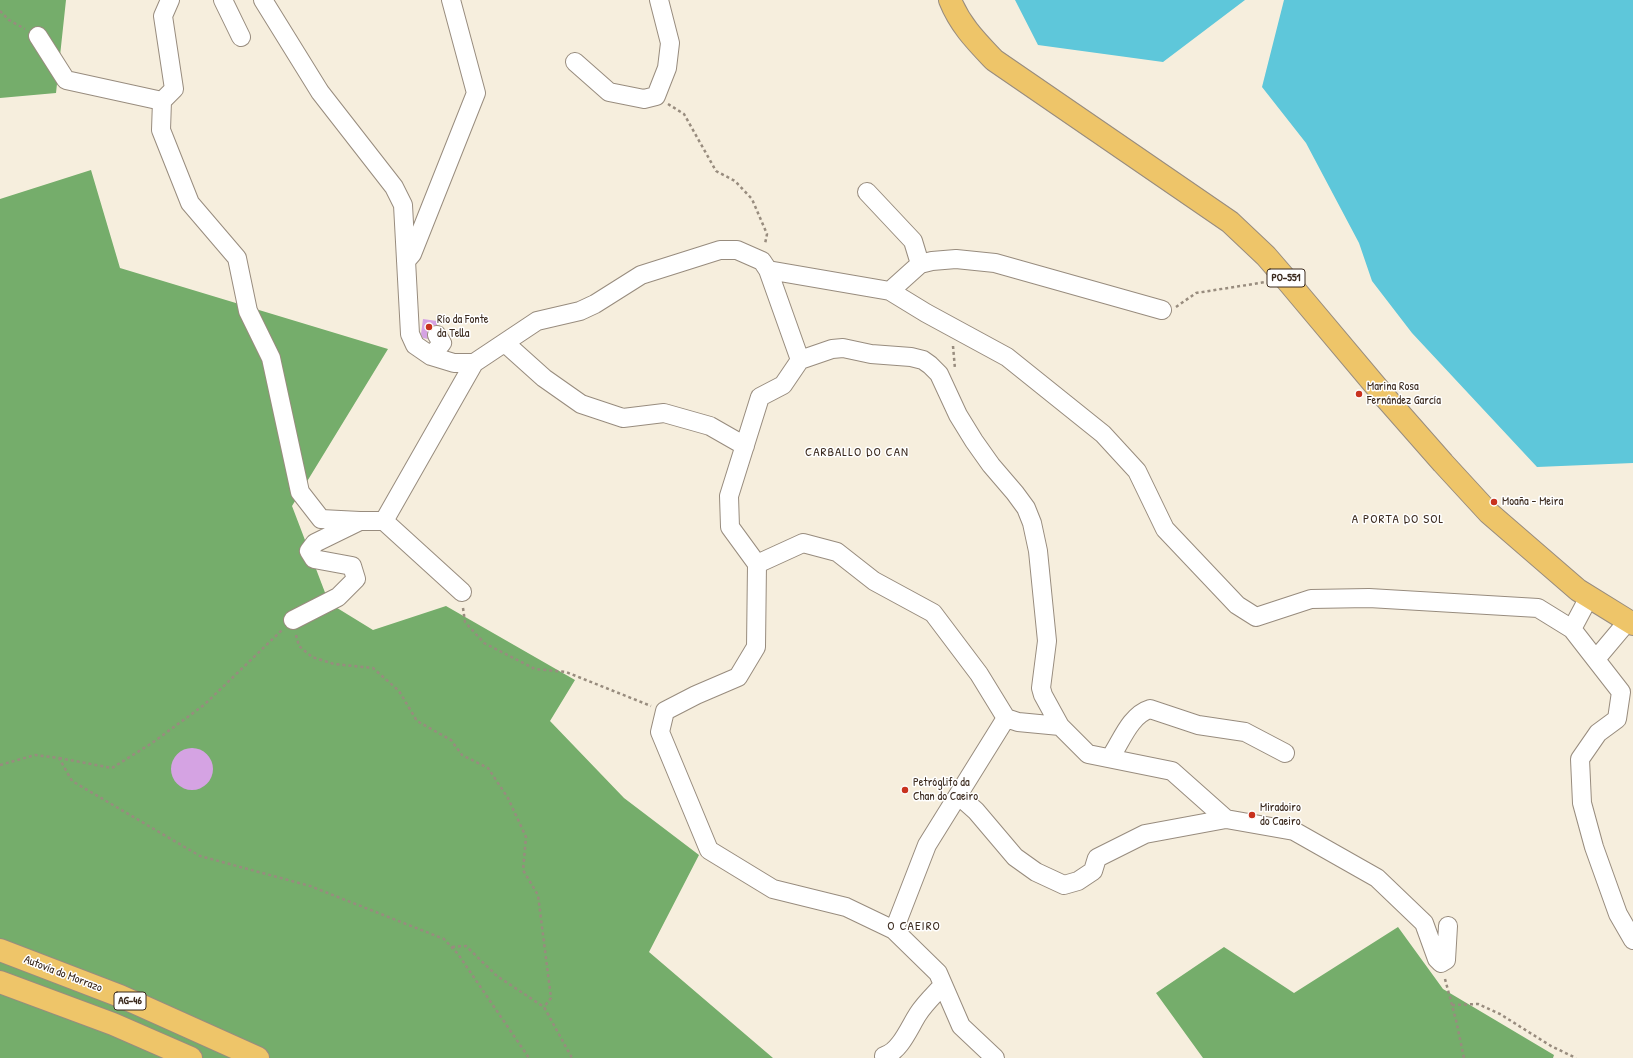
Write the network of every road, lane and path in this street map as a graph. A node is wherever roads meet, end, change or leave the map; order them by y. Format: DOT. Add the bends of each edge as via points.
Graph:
graph roads {
  1 [pos="170,0"];
  2 [pos="223,0"];
  3 [pos="263,0"];
  4 [pos="451,0"];
  5 [pos="659,0"];
  6 [pos="950,0"];
  7 [pos="0,11"];
  8 [pos="38,36"];
  9 [pos="241,37"];
  10 [pos="575,62"];
  11 [pos="656,96"];
  12 [pos="162,101"];
  13 [pos="867,192"];
  14 [pos="406,261"];
  15 [pos="920,264"];
  16 [pos="765,266"];
  17 [pos="1285,278"];
  18 [pos="890,291"];
  19 [pos="1162,310"];
  20 [pos="438,335"];
  21 [pos="505,343"];
  22 [pos="431,356"];
  23 [pos="800,360"];
  24 [pos="474,362"];
  25 [pos="745,446"];
  26 [pos="360,521"];
  27 [pos="384,521"];
  28 [pos="757,564"];
  29 [pos="462,592"];
  30 [pos="1589,597"];
  31 [pos="1631,623"];
  32 [pos="296,625"];
  33 [pos="1572,629"];
  34 [pos="1596,659"];
  35 [pos="665,711"];
  36 [pos="1006,718"];
  37 [pos="1060,726"];
  38 [pos="1285,753"];
  39 [pos="59,758"];
  40 [pos="1110,758"];
  41 [pos="0,765"];
  42 [pos="958,795"];
  43 [pos="1226,819"];
  44 [pos="1448,926"];
  45 [pos="894,930"];
  46 [pos="1633,940"];
  47 [pos="452,947"];
  48 [pos="0,950"];
  49 [pos="1441,963"];
  50 [pos="0,982"];
  51 [pos="943,985"];
  52 [pos="1452,1005"];
  53 [pos="544,1007"];
  54 [pos="884,1056"];
  55 [pos="191,1058"];
  56 [pos="258,1058"];
  57 [pos="529,1058"];
  58 [pos="572,1058"];
  59 [pos="995,1058"];
  60 [pos="1464,1058"];
  61 [pos="1576,1058"];
  1 -- 12 [label="street" via="163,16 174,89"];
  2 -- 9 [label="street"];
  3 -- 14 [label="street" via="320,92 394,187 403,205"];
  4 -- 14 [label="street" via="476,93 412,254"];
  5 -- 11 [label="street" via="670,43 667,68"];
  6 -- 17 [label="main road, PO-551" via="956,16 994,60 1230,222"];
  7 -- 8 [label="path" via="9,20"];
  8 -- 12 [label="street" via="66,80"];
  10 -- 11 [label="street" via="609,92 644,99"];
  11 -- 16 [label="path" via="684,114 716,171 735,181 752,199 767,234"];
  12 -- 26 [label="street" via="161,130 190,203 237,258 248,311 271,358 300,492 321,519"];
  13 -- 15 [label="street" via="913,240"];
  14 -- 22 [label="street" via="410,334 415,345"];
  15 -- 18 [label="street"];
  15 -- 19 [label="street" via="956,259 995,263"];
  16 -- 18 [label="street"];
  16 -- 21 [label="street" via="737,250 720,250 641,275 580,311 537,321"];
  16 -- 23 [label="street"];
  17 -- 19 [label="path" via="1196,293 1177,307"];
  17 -- 30 [label="main road, PO-551" via="1385,397 1489,513"];
  18 -- 33 [label="street" via="1007,357 1103,434 1137,471 1165,529 1237,604 1256,617 1311,599 1369,598 1538,608"];
  20 -- 22 [label="street" via="442,343"];
  21 -- 24 [label="street"];
  21 -- 25 [label="street" via="544,378 581,404 623,418 664,413 710,426"];
  22 -- 24 [label="street" via="454,363"];
  23 -- 25 [label="street" via="783,385 760,397"];
  23 -- 37 [label="street" via="843,348 922,360 938,374 974,441 1026,508 1032,523 1038,551 1047,641 1041,688"];
  24 -- 27 [label="street"];
  25 -- 28 [label="street" via="729,496 730,527"];
  26 -- 27 [label="street"];
  26 -- 32 [label="street" via="316,543 309,551 314,559 352,566 356,579 338,597"];
  27 -- 29 [label="street"];
  28 -- 35 [label="street" via="756,647 738,677"];
  28 -- 36 [label="street" via="803,543 837,552 874,582 933,612 979,674"];
  29 -- 35 [label="path" via="465,622 484,643 535,669 566,672"];
  30 -- 31 [label="main road, PO-551"];
  30 -- 33 [label="street"];
  31 -- 34 [label="street"];
  32 -- 39 [label="path" via="204,705 112,768"];
  32 -- 53 [label="path" via="299,646 312,657 334,664 373,668 399,691 417,722 451,740 462,755 488,768 508,798 526,836 523,870 538,895 551,998"];
  33 -- 34 [label="street"];
  34 -- 46 [label="street" via="1621,692 1617,719 1598,733 1580,759 1582,803 1594,847 1618,914"];
  35 -- 45 [label="street" via="660,732 709,850 774,889 846,906"];
  36 -- 37 [label="street" via="1018,722"];
  36 -- 42 [label="street"];
  37 -- 40 [label="street" via="1088,754"];
  38 -- 40 [label="street" via="1245,732 1198,725 1150,709 1142,711 1132,721"];
  39 -- 41 [label="path" via="34,755"];
  39 -- 47 [label="path" via="72,781 200,856 310,886 444,939"];
  40 -- 43 [label="street" via="1172,771"];
  42 -- 43 [label="street" via="976,811 1015,857 1036,872 1064,885 1078,881 1093,871 1097,858 1144,834"];
  42 -- 45 [label="street" via="927,845"];
  43 -- 49 [label="street" via="1294,831 1377,878 1424,923 1437,959"];
  44 -- 49 [label="street" via="1446,960"];
  45 -- 51 [label="street" via="938,973"];
  47 -- 53 [label="path" via="466,946 497,976"];
  47 -- 57 [label="path"];
  48 -- 56 [label="main road, Autovía do Morrazo / AG-46" via="120,996"];
  49 -- 52 [label="path"];
  50 -- 55 [label="main road, AG-46" via="113,1024"];
  51 -- 54 [label="street" via="919,1013 904,1038 889,1055"];
  51 -- 59 [label="street" via="961,1026"];
  52 -- 60 [label="path"];
  52 -- 61 [label="path" via="1478,1004"];
  53 -- 58 [label="path"];
}
